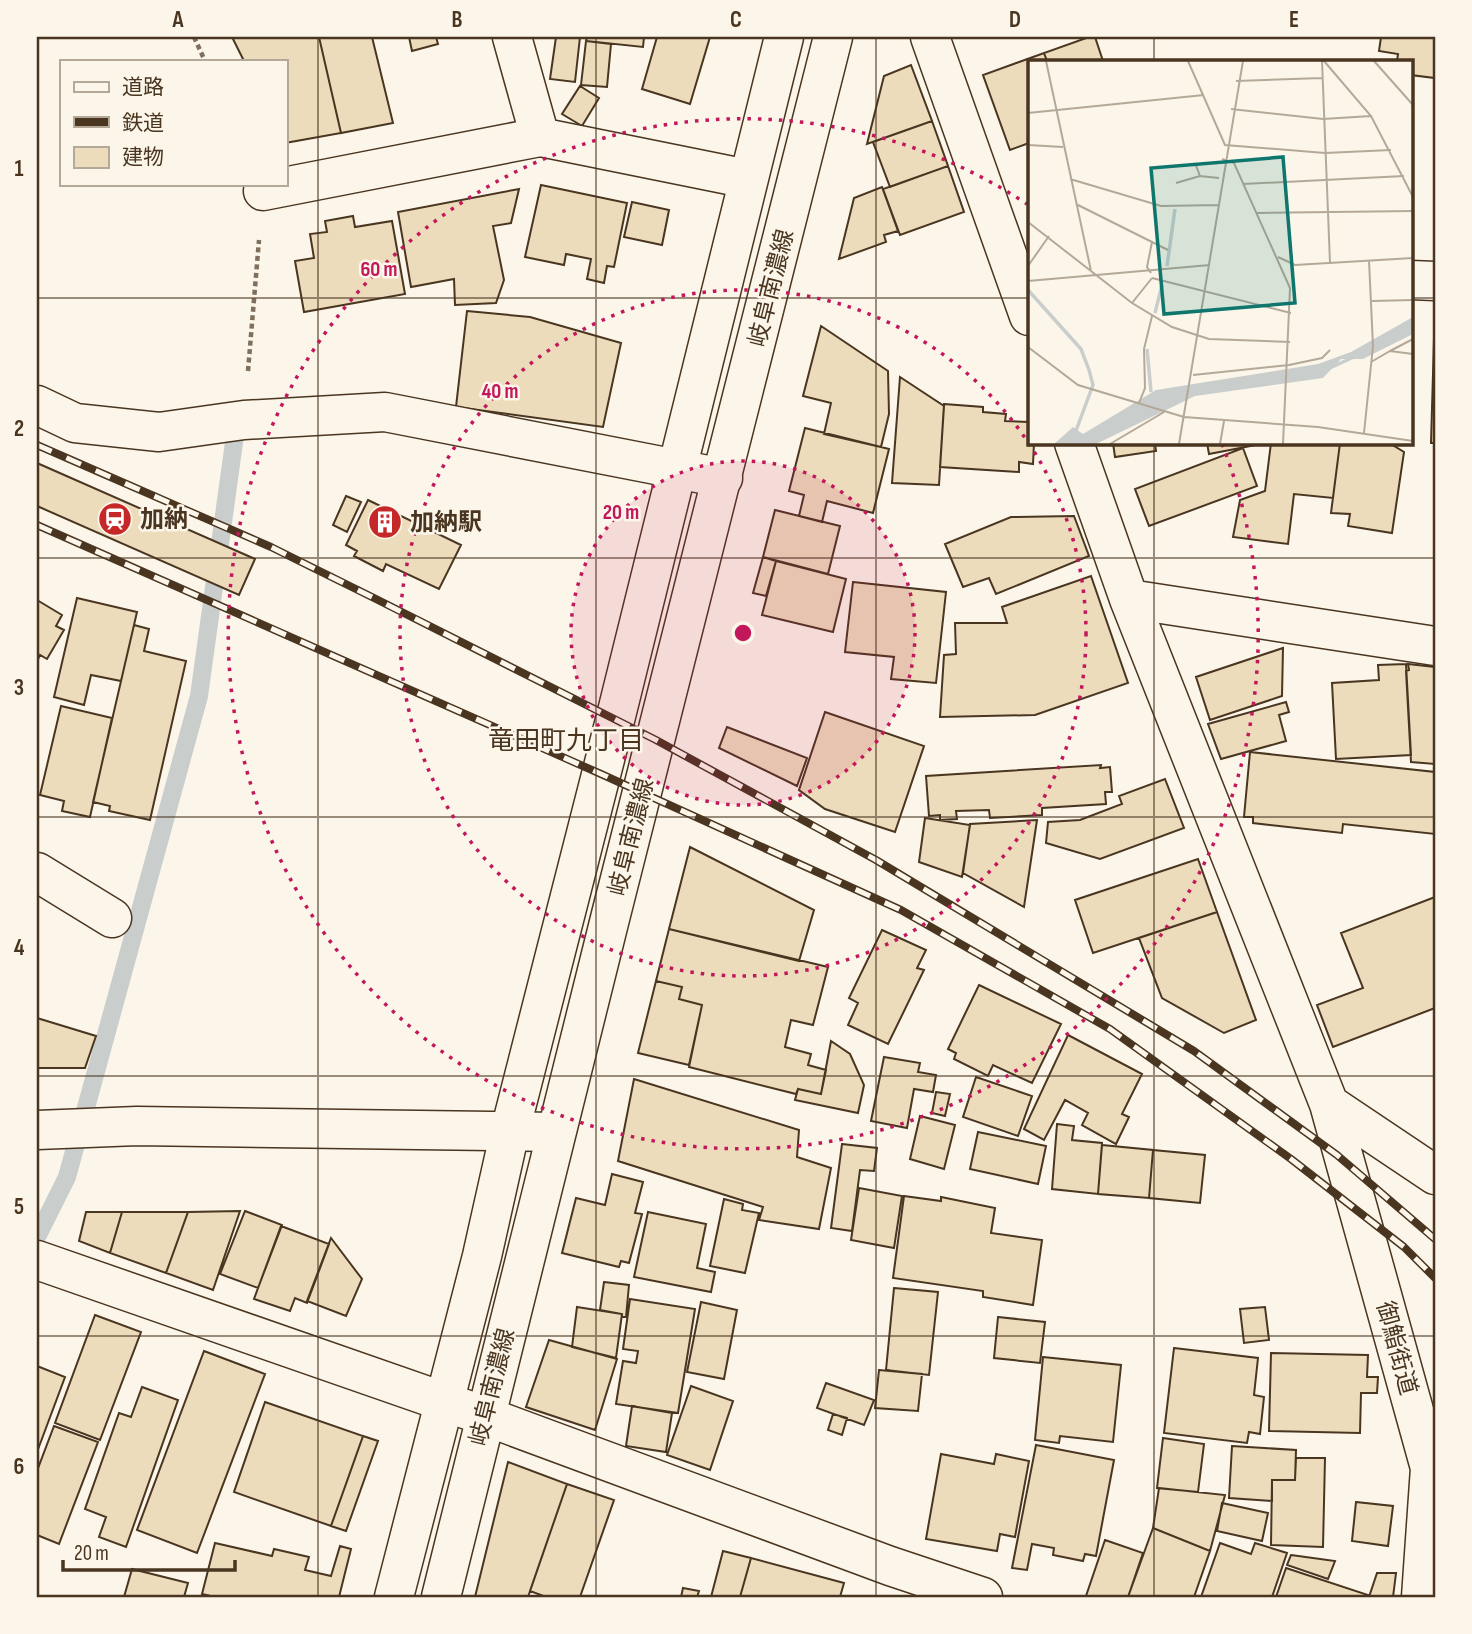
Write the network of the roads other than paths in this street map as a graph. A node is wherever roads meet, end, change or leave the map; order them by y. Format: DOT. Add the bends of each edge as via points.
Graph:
graph roads {
  1 [pos="512,37"];
  2 [pos="783,37"];
  3 [pos="833,37"];
  4 [pos="930,37"];
  5 [pos="540,138"];
  6 [pos="748,179"];
  7 [pos="263,191"];
  8 [pos="1020,264"];
  9 [pos="1412,280"];
  10 [pos="1435,281"];
  11 [pos="1028,310"];
  12 [pos="37,405"];
  13 [pos="1074,444"];
  14 [pos="677,469"];
  15 [pos="723,478"];
  16 [pos="1129,599"];
  17 [pos="1435,646"];
  18 [pos="37,873"];
  19 [pos="112,918"];
  20 [pos="1329,1104"];
  21 [pos="38,1130"];
  22 [pos="510,1131"];
  23 [pos="555,1132"];
  24 [pos="1435,1175"];
  25 [pos="43,1263"];
  26 [pos="444,1403"];
  27 [pos="485,1416"];
  28 [pos="394,1597"];
  29 [pos="441,1597"];
  30 [pos="983,1597"];
  31 [pos="1420,1597"];
  1 -- 5 [label="street"];
  2 -- 6 [label="street, 岐阜南濃線"];
  3 -- 15 [label="street, 岐阜南濃線"];
  4 -- 8 [label="street"];
  5 -- 6 [label="street"];
  5 -- 7 [label="street"];
  6 -- 14 [label="street, 岐阜南濃線"];
  8 -- 11 [label="street"];
  9 -- 10 [label="street"];
  12 -- 14 [label="street" via="75,423 159,432 244,420 385,412"];
  13 -- 16 [label="street, 御鮨街道"];
  14 -- 15 [label="street"];
  14 -- 22 [label="street, 岐阜南濃線"];
  15 -- 23 [label="street, 岐阜南濃線"];
  16 -- 17 [label="street"];
  16 -- 20 [label="street, 御鮨街道"];
  18 -- 19 [label="street"];
  20 -- 24 [label="street"];
  20 -- 31 [label="street, 御鮨街道" via="1430,1468"];
  21 -- 22 [label="street" via="120,1126"];
  22 -- 23 [label="street"];
  22 -- 26 [label="street, 岐阜南濃線"];
  23 -- 27 [label="street, 岐阜南濃線"];
  25 -- 26 [label="street"];
  26 -- 27 [label="street"];
  26 -- 28 [label="street, 岐阜南濃線"];
  27 -- 29 [label="street, 岐阜南濃線"];
  27 -- 30 [label="street"];
}
